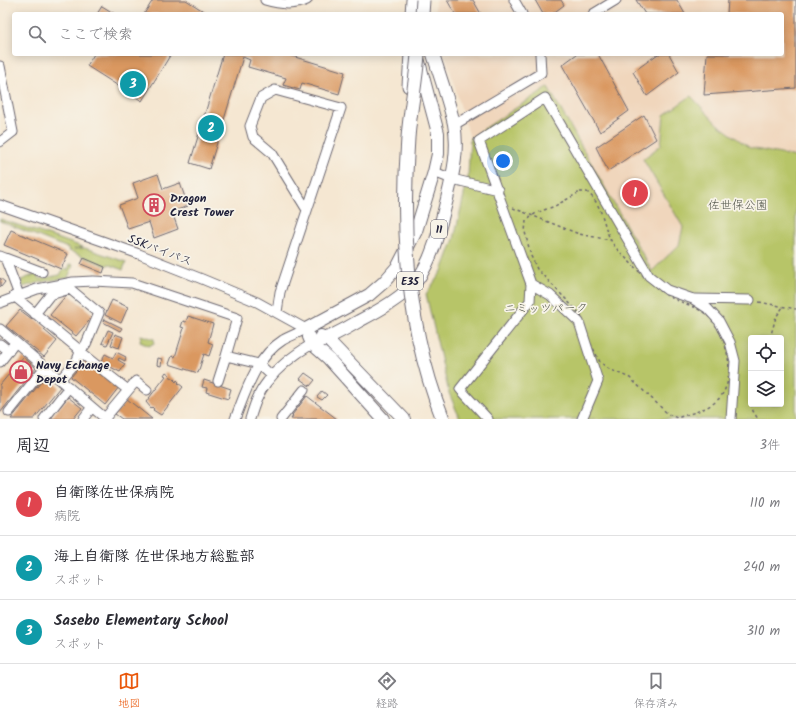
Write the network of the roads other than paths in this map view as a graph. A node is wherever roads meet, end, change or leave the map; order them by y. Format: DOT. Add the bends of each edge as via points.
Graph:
graph roads {
  1 [pos="265,0"];
  2 [pos="307,0"];
  3 [pos="423,0"];
  4 [pos="428,0"];
  5 [pos="514,0"];
  6 [pos="616,0"];
  7 [pos="282,2"];
  8 [pos="413,9"];
  9 [pos="426,12"];
  10 [pos="521,12"];
  11 [pos="596,12"];
  12 [pos="416,56"];
  13 [pos="434,56"];
  14 [pos="540,56"];
  15 [pos="0,66"];
  16 [pos="454,125"];
  17 [pos="0,142"];
  18 [pos="434,172"];
  19 [pos="452,179"];
  20 [pos="498,190"];
  21 [pos="0,205"];
  22 [pos="307,210"];
  23 [pos="3,257"];
  24 [pos="42,272"];
  25 [pos="531,284"];
  26 [pos="48,291"];
  27 [pos="17,296"];
  28 [pos="693,299"];
  29 [pos="750,300"];
  30 [pos="0,303"];
  31 [pos="277,312"];
  32 [pos="35,314"];
  33 [pos="0,329"];
  34 [pos="306,329"];
  35 [pos="327,339"];
  36 [pos="16,342"];
  37 [pos="0,344"];
  38 [pos="312,344"];
  39 [pos="9,351"];
  40 [pos="80,352"];
  41 [pos="226,356"];
  42 [pos="0,362"];
  43 [pos="258,364"];
  44 [pos="45,367"];
  45 [pos="272,376"];
  46 [pos="60,380"];
  47 [pos="218,381"];
  48 [pos="69,387"];
  49 [pos="128,390"];
  50 [pos="147,390"];
  51 [pos="304,390"];
  52 [pos="92,407"];
  53 [pos="9,412"];
  54 [pos="106,418"];
  55 [pos="44,419"];
  56 [pos="83,419"];
  57 [pos="235,419"];
  58 [pos="250,419"];
  59 [pos="281,419"];
  60 [pos="383,419"];
  61 [pos="404,419"];
  62 [pos="443,419"];
  63 [pos="488,419"];
  64 [pos="582,419"];
  65 [pos="731,419"];
  1 -- 7 [label="street"];
  2 -- 7 [label="street"];
  3 -- 8 [label="highway, bridge"];
  4 -- 9 [label="highway"];
  5 -- 10 [label="street"];
  6 -- 11 [label="street"];
  12 -- 18 [label="main road, 11" via="438,133 438,154"];
  12 -- 62 [label="highway, E35, bridge" via="408,138 406,203 409,273 422,356 433,396"];
  13 -- 16 [label="main road, 11"];
  14 -- 16 [label="street" via="541,73"];
  15 -- 17 [label="street" via="13,132"];
  16 -- 19 [label="main road, 11" via="456,155"];
  18 -- 19 [label="street"];
  18 -- 34 [label="main road, 11" via="416,231 398,266 369,295"];
  19 -- 20 [label="street"];
  19 -- 35 [label="main road, 11" via="438,236 417,279 386,306"];
  20 -- 25 [label="street"];
  20 -- 28 [label="street" via="479,140 545,98 649,276 667,290"];
  21 -- 31 [label="street, SSKバイパス" via="139,254"];
  22 -- 22 [label="street" via="272,153 253,137 250,126 261,98 275,90 341,108"];
  22 -- 31 [label="street" via="280,292"];
  23 -- 24 [label="street"];
  23 -- 27 [label="street"];
  25 -- 63 [label="street" via="530,301 460,389"];
  25 -- 64 [label="street" via="550,295 579,322 598,381"];
  26 -- 27 [label="street"];
  26 -- 32 [label="street"];
  26 -- 40 [label="street" via="70,289 99,313"];
  26 -- 41 [label="street" via="72,282 132,284 237,318"];
  27 -- 30 [label="street"];
  27 -- 32 [label="street"];
  28 -- 29 [label="street"];
  28 -- 65 [label="street" via="719,321 730,342 735,361"];
  31 -- 34 [label="street, SSKバイパス"];
  32 -- 40 [label="street"];
  33 -- 36 [label="street"];
  34 -- 35 [label="main road"];
  34 -- 38 [label="main road"];
  34 -- 43 [label="street" via="282,341"];
  35 -- 38 [label="main road, 11"];
  35 -- 61 [label="main road"];
  36 -- 39 [label="street"];
  36 -- 44 [label="street"];
  37 -- 39 [label="street"];
  38 -- 45 [label="street" via="292,356"];
  38 -- 60 [label="main road"];
  39 -- 42 [label="street"];
  40 -- 46 [label="street" via="77,360"];
  40 -- 49 [label="street"];
  41 -- 43 [label="street"];
  41 -- 47 [label="street"];
  43 -- 45 [label="street"];
  43 -- 57 [label="street"];
  44 -- 46 [label="street"];
  44 -- 53 [label="street"];
  45 -- 58 [label="street" via="258,398"];
  46 -- 48 [label="street"];
  48 -- 52 [label="street"];
  48 -- 55 [label="street"];
  49 -- 50 [label="street" via="136,381"];
  49 -- 54 [label="street"];
  51 -- 59 [label="street"];
  52 -- 54 [label="street"];
  52 -- 56 [label="street"];
}
